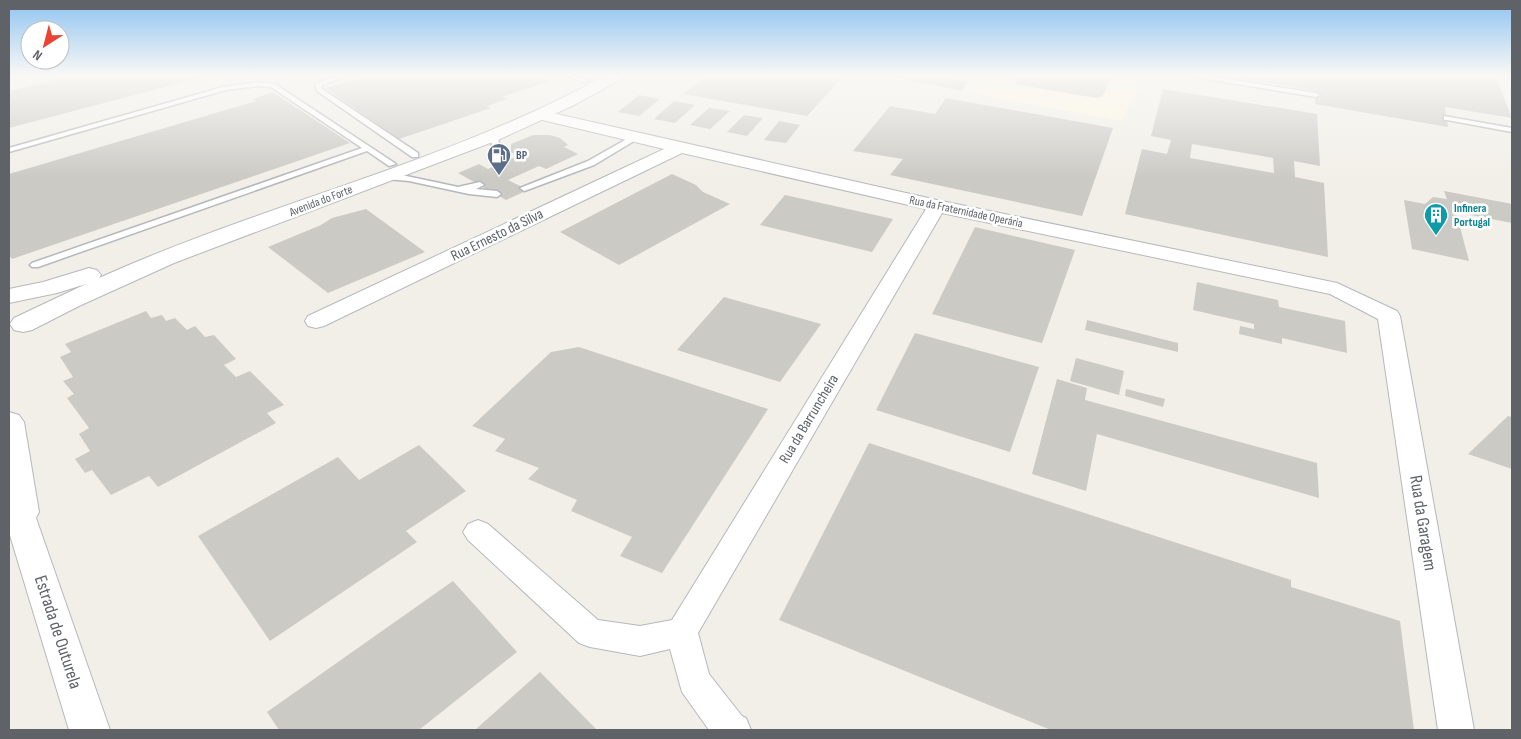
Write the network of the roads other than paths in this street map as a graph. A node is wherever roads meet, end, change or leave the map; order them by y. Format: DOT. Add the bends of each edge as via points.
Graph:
graph roads {
  1 [pos="149,109"];
  2 [pos="309,109"];
  3 [pos="348,109"];
  4 [pos="525,109"];
  5 [pos="550,109"];
  6 [pos="539,115"];
  7 [pos="1447,118"];
  8 [pos="1512,130"];
  9 [pos="494,135"];
  10 [pos="635,138"];
  11 [pos="368,148"];
  12 [pos="679,148"];
  13 [pos="9,150"];
  14 [pos="416,155"];
  15 [pos="497,165"];
  16 [pos="388,171"];
  17 [pos="480,185"];
  18 [pos="524,188"];
  19 [pos="464,190"];
  20 [pos="497,194"];
  21 [pos="936,206"];
  22 [pos="35,265"];
  23 [pos="9,297"];
  24 [pos="1389,316"];
  25 [pos="316,322"];
  26 [pos="16,330"];
  27 [pos="9,422"];
  28 [pos="9,493"];
  29 [pos="478,532"];
  30 [pos="26,533"];
  31 [pos="682,632"];
  32 [pos="88,729"];
  33 [pos="733,730"];
  34 [pos="1456,730"];
  1 -- 13 [label="lane"];
  2 -- 11 [label="lane"];
  3 -- 14 [label="lane"];
  4 -- 14 [label="street, Avenida do Forte"];
  5 -- 6 [label="street, Avenida do Forte"];
  6 -- 9 [label="street, Avenida do Forte"];
  6 -- 10 [label="street, Rua da Fraternidade Operária"];
  7 -- 8 [label="lane"];
  9 -- 15 [label="lane"];
  9 -- 16 [label="street, Avenida do Forte"];
  10 -- 12 [label="street, Rua da Fraternidade Operária"];
  10 -- 18 [label="lane" via="590,163"];
  11 -- 16 [label="lane"];
  11 -- 22 [label="lane"];
  12 -- 21 [label="street, Rua da Fraternidade Operária"];
  12 -- 25 [label="street, Rua Ernesto da Silva"];
  14 -- 16 [label="street, Avenida do Forte"];
  16 -- 19 [label="lane"];
  16 -- 23 [label="street, Avenida do Forte" via="69,282"];
  16 -- 26 [label="street, Avenida do Forte" via="135,272"];
  17 -- 19 [label="lane"];
  19 -- 20 [label="lane"];
  21 -- 24 [label="street, Rua da Fraternidade Operária" via="1337,289"];
  21 -- 31 [label="street, Rua da Barruncheira"];
  23 -- 26 [label="street" via="23,302 28,308 28,315"];
  24 -- 34 [label="street, Rua da Garagem"];
  27 -- 30 [label="street, Estrada de Outurela"];
  28 -- 30 [label="street, Estrada de Outurela"];
  29 -- 31 [label="street" via="590,633 640,641"];
  30 -- 32 [label="street, Estrada de Outurela"];
  31 -- 33 [label="street" via="694,681"];
}
